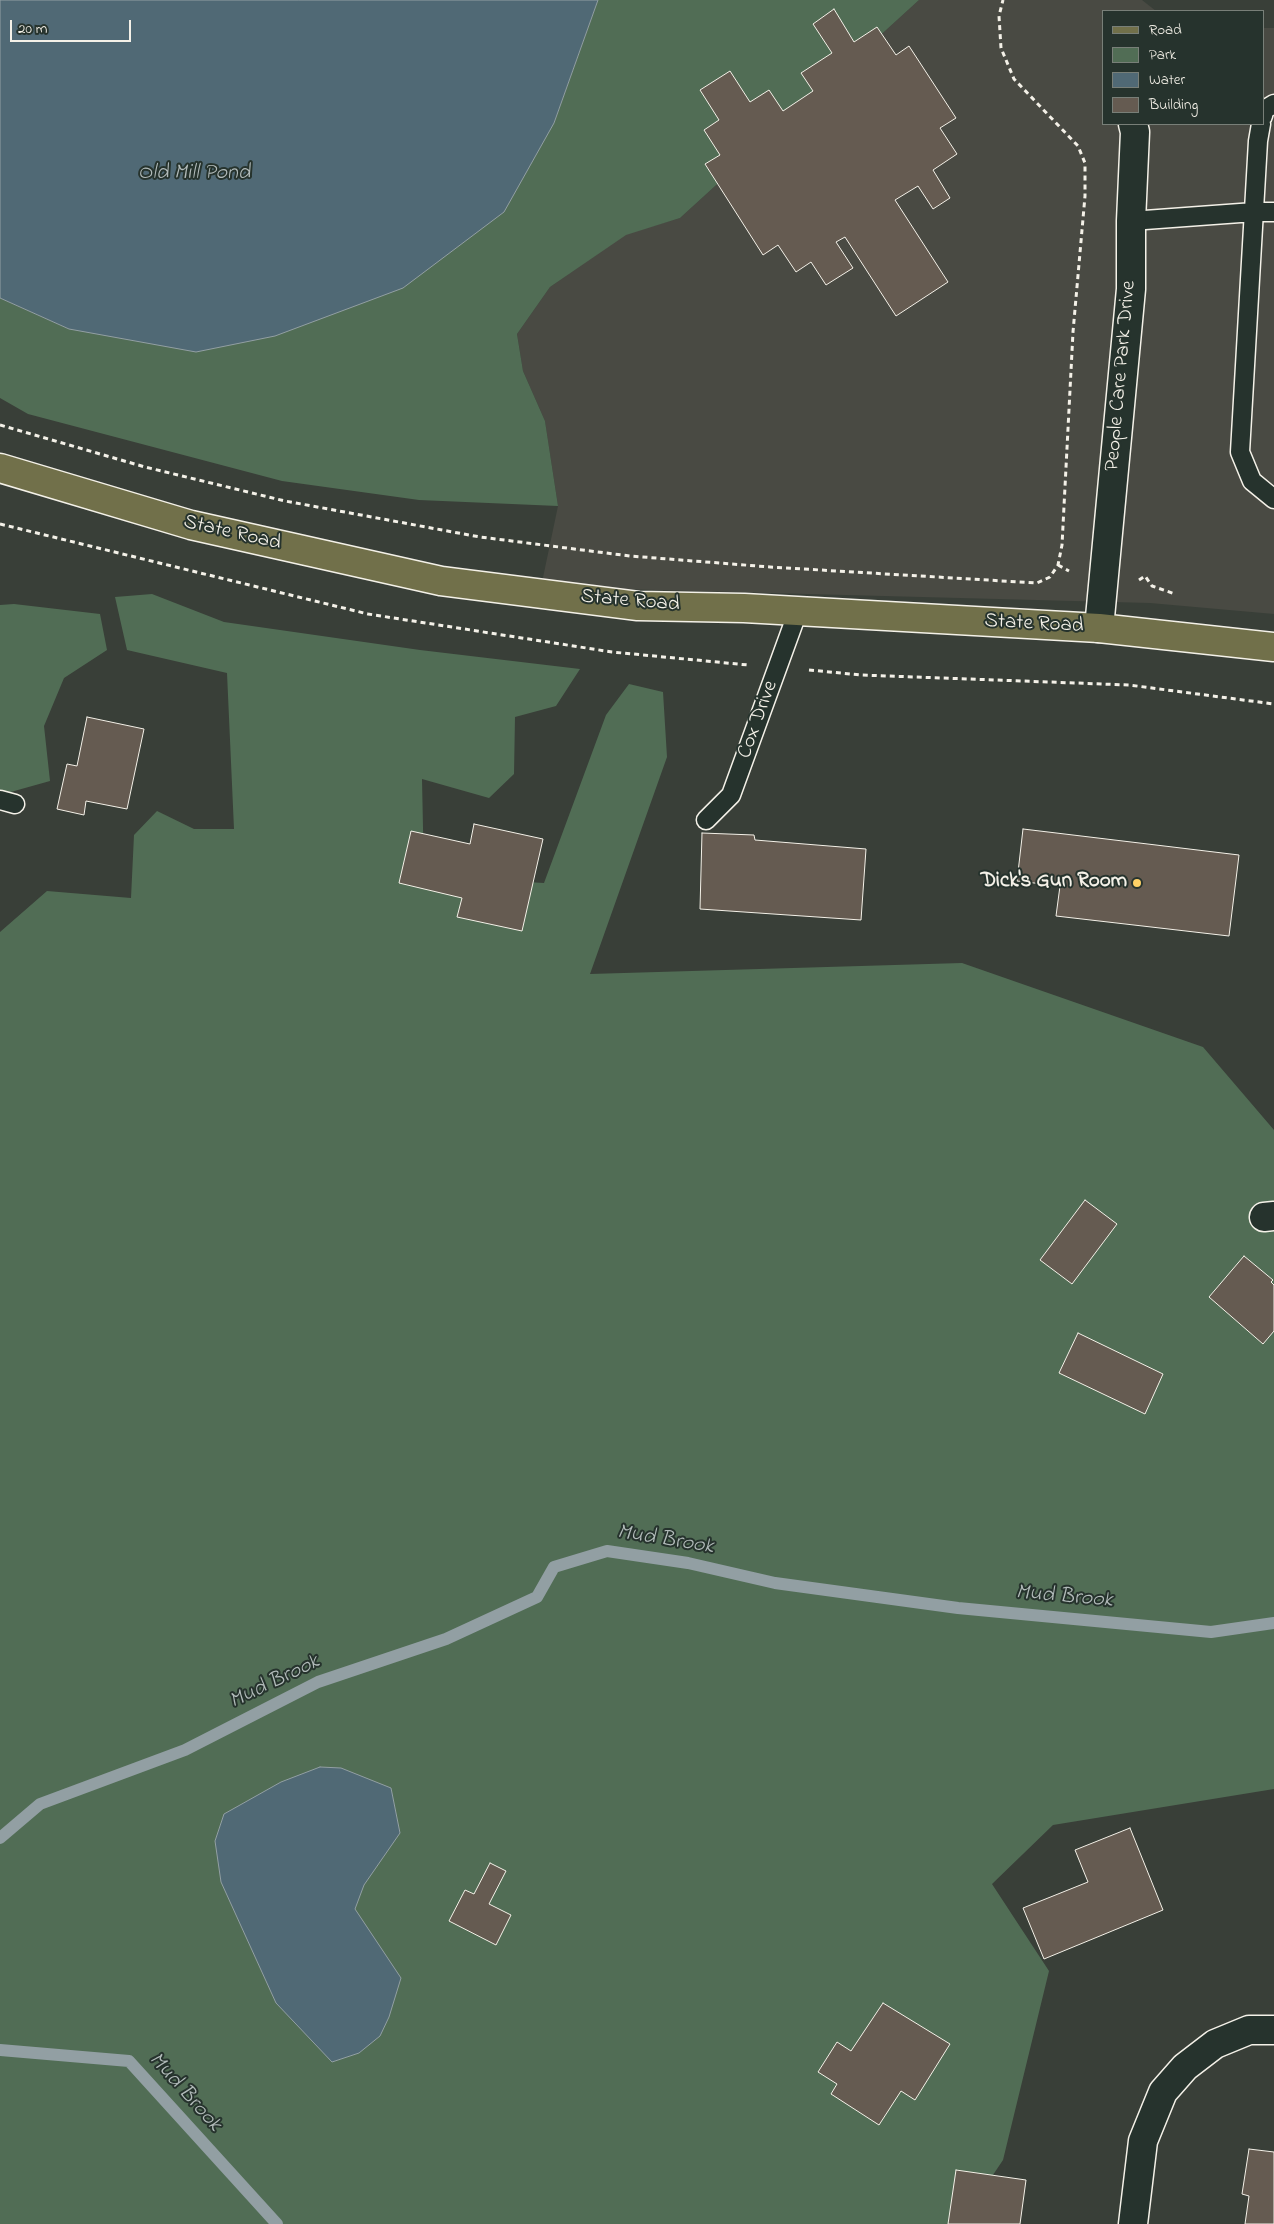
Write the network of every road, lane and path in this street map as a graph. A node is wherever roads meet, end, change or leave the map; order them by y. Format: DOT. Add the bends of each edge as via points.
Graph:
graph roads {
  1 [pos="1003,0"];
  2 [pos="1133,125"];
  3 [pos="1261,125"];
  4 [pos="1254,212"];
  5 [pos="1274,212"];
  6 [pos="1131,221"];
  7 [pos="0,425"];
  8 [pos="0,468"];
  9 [pos="1274,499"];
  10 [pos="1058,565"];
  11 [pos="1072,572"];
  12 [pos="1140,580"];
  13 [pos="1175,594"];
  14 [pos="798,611"];
  15 [pos="1099,628"];
  16 [pos="1274,647"];
  17 [pos="706,820"];
  18 [pos="1274,2030"];
  19 [pos="1133,2224"];
  1 -- 10 [label="path" via="999,16 1001,48 1014,79 1078,146 1085,163 1062,545"];
  2 -- 6 [label="street, People Care Park Drive"];
  3 -- 4 [label="lane"];
  4 -- 5 [label="lane"];
  4 -- 6 [label="lane"];
  4 -- 9 [label="lane" via="1240,452 1252,481"];
  6 -- 15 [label="street, People Care Park Drive" via="1131,289"];
  7 -- 10 [label="path" via="145,467 285,501 480,537 630,556 1037,583 1050,577"];
  8 -- 14 [label="main road, State Road" via="191,525 441,581 638,606"];
  10 -- 11 [label="path"];
  12 -- 13 [label="path" via="1145,576 1152,586"];
  14 -- 15 [label="main road, State Road"];
  14 -- 17 [label="lane, Cox Drive" via="731,795"];
  15 -- 16 [label="main road, State Road"];
  18 -- 19 [label="street" via="1249,2030 1215,2044 1185,2067 1163,2092 1142,2141"];
}
